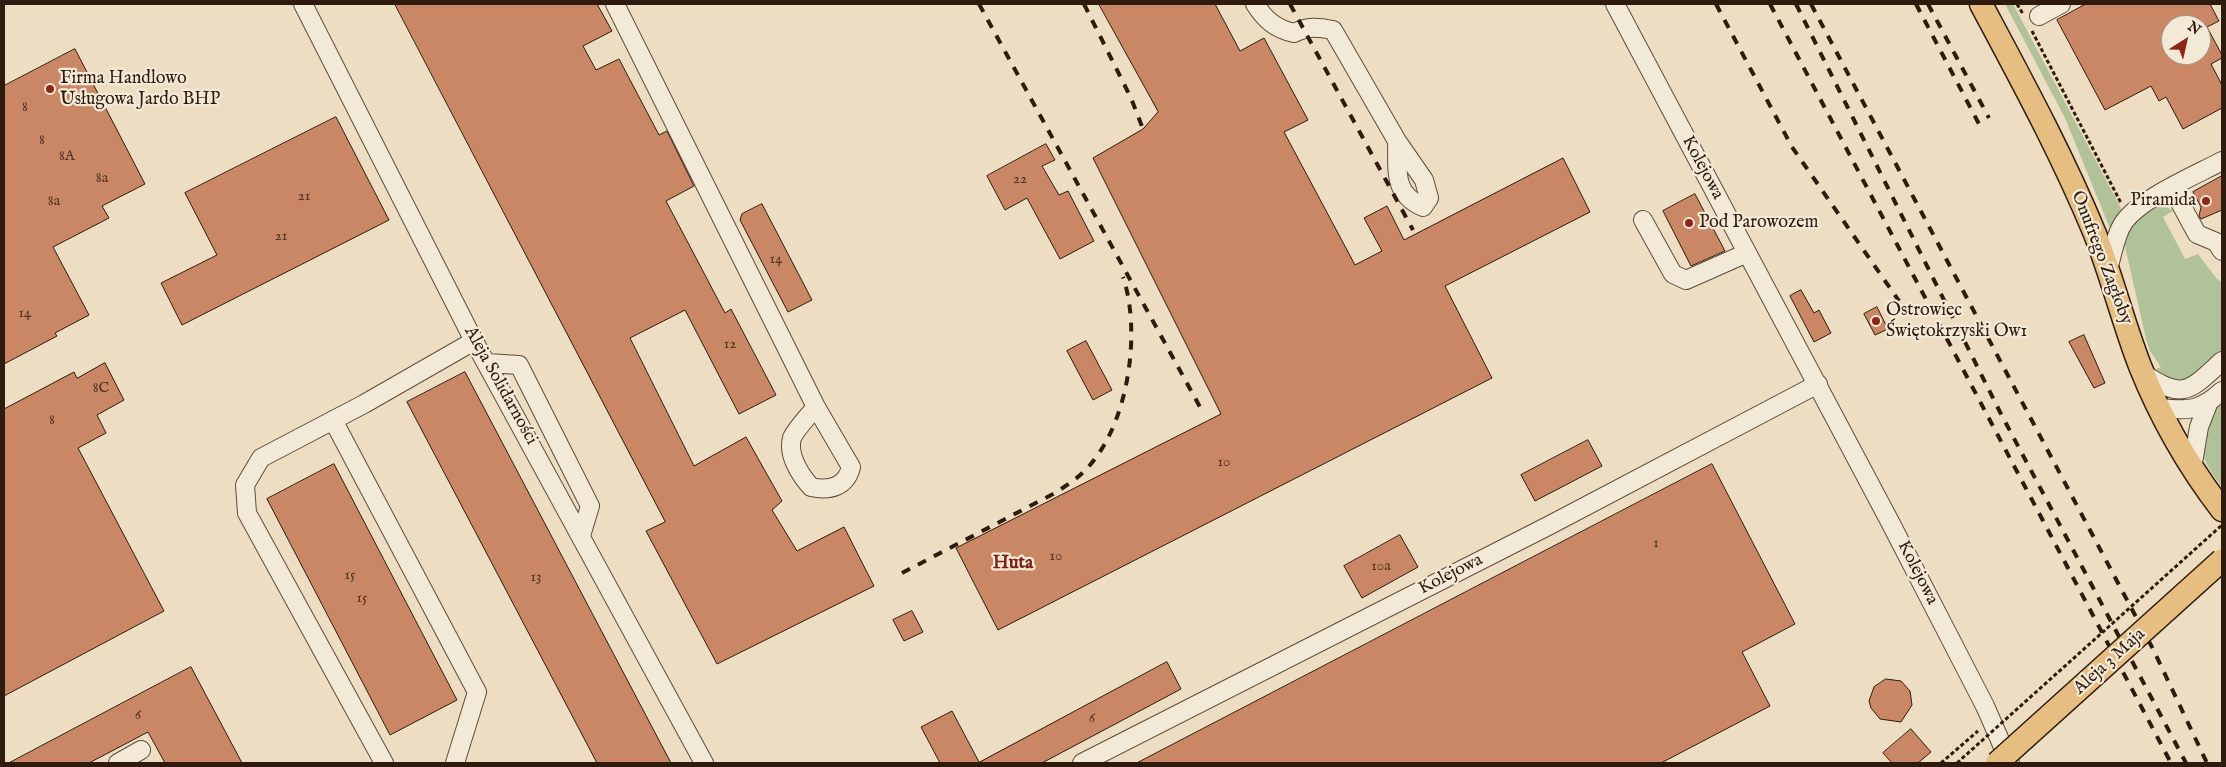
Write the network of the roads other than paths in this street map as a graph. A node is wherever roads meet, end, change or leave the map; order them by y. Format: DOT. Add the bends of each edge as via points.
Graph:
graph roads {
  1 [pos="303,4"];
  2 [pos="615,4"];
  3 [pos="1256,4"];
  4 [pos="1615,4"];
  5 [pos="1981,4"];
  6 [pos="2061,4"];
  7 [pos="2032,22"];
  8 [pos="1397,140"];
  9 [pos="2222,161"];
  10 [pos="2172,188"];
  11 [pos="1643,220"];
  12 [pos="2222,252"];
  13 [pos="1747,253"];
  14 [pos="2108,269"];
  15 [pos="474,341"];
  16 [pos="2222,361"];
  17 [pos="487,364"];
  18 [pos="2144,374"];
  19 [pos="1818,384"];
  20 [pos="2222,392"];
  21 [pos="2208,404"];
  22 [pos="816,407"];
  23 [pos="2160,408"];
  24 [pos="334,420"];
  25 [pos="2192,468"];
  26 [pos="2222,510"];
  27 [pos="582,536"];
  28 [pos="2222,560"];
  29 [pos="141,750"];
  30 [pos="118,763"];
  31 [pos="384,763"];
  32 [pos="455,763"];
  33 [pos="704,763"];
  34 [pos="1082,763"];
  35 [pos="1997,763"];
  36 [pos="2010,763"];
  1 -- 15 [label="street, Aleja Solidarności"];
  2 -- 22 [label="street"];
  3 -- 8 [label="street" via="1262,16 1279,29 1294,34 1303,28 1317,26 1333,30"];
  4 -- 13 [label="street, Kolejowa"];
  5 -- 14 [label="main road, Onufrego Zagłoby" via="2058,152"];
  6 -- 7 [label="street"];
  9 -- 10 [label="street"];
  10 -- 12 [label="street" via="2197,234 2216,242"];
  10 -- 14 [label="street" via="2129,217 2121,227"];
  11 -- 13 [label="street" via="1673,274 1686,280"];
  13 -- 19 [label="street, Kolejowa"];
  14 -- 18 [label="main road, Onufrego Zagłoby"];
  15 -- 17 [label="street, Aleja Solidarności"];
  15 -- 24 [label="street"];
  16 -- 18 [label="street" via="2197,384 2181,390 2162,387"];
  17 -- 27 [label="street, Aleja Solidarności"];
  17 -- 27 [label="street" via="519,366 590,506"];
  18 -- 23 [label="main road, Onufrego Zagłoby"];
  19 -- 34 [label="street, Kolejowa"];
  19 -- 36 [label="street, Kolejowa" via="1949,636"];
  20 -- 21 [label="street"];
  21 -- 23 [label="street" via="2191,410"];
  21 -- 25 [label="street" via="2199,426"];
  23 -- 25 [label="main road, Onufrego Zagłoby"];
  24 -- 31 [label="street" via="261,458 244,485 247,513"];
  24 -- 32 [label="street" via="477,692"];
  25 -- 26 [label="main road, Onufrego Zagłoby"];
  27 -- 33 [label="street, Aleja Solidarności"];
  28 -- 35 [label="main road, Aleja 3 Maja, bridge"];
  29 -- 30 [label="street"];
}
